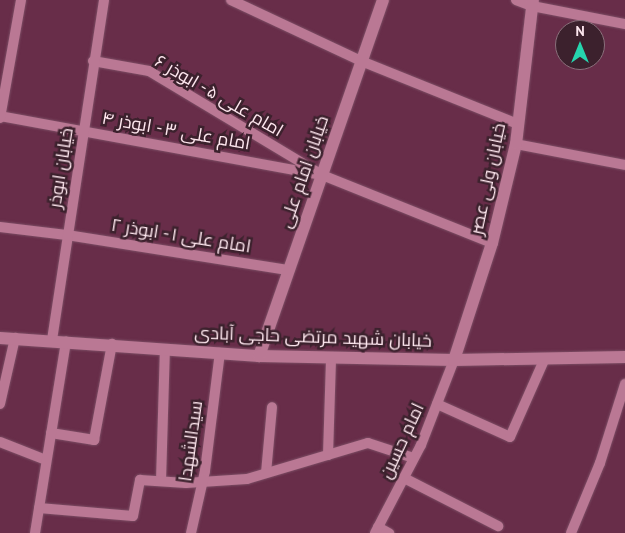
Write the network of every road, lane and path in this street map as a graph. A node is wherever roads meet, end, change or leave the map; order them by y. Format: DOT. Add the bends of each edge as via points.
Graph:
graph roads {
  1 [pos="21,0"];
  2 [pos="104,0"];
  3 [pos="231,0"];
  4 [pos="383,0"];
  5 [pos="516,0"];
  6 [pos="532,3"];
  7 [pos="625,24"];
  8 [pos="93,61"];
  9 [pos="362,61"];
  10 [pos="0,116"];
  11 [pos="518,124"];
  12 [pos="83,131"];
  13 [pos="516,144"];
  14 [pos="625,166"];
  15 [pos="322,175"];
  16 [pos="0,227"];
  17 [pos="67,235"];
  18 [pos="492,243"];
  19 [pos="290,270"];
  20 [pos="0,338"];
  21 [pos="15,338"];
  22 [pos="52,340"];
  23 [pos="66,341"];
  24 [pos="112,344"];
  25 [pos="166,349"];
  26 [pos="220,353"];
  27 [pos="260,356"];
  28 [pos="625,357"];
  29 [pos="331,358"];
  30 [pos="545,358"];
  31 [pos="454,360"];
  32 [pos="625,384"];
  33 [pos="0,404"];
  34 [pos="437,404"];
  35 [pos="272,407"];
  36 [pos="51,433"];
  37 [pos="0,442"];
  38 [pos="328,455"];
  39 [pos="414,458"];
  40 [pos="46,460"];
  41 [pos="266,474"];
  42 [pos="404,478"];
  43 [pos="162,481"];
  44 [pos="202,482"];
  45 [pos="39,508"];
  46 [pos="498,526"];
  47 [pos="377,530"];
  48 [pos="34,533"];
  49 [pos="191,533"];
  50 [pos="389,533"];
  51 [pos="571,533"];
  1 -- 10 [label="street"];
  2 -- 8 [label="street, خیابان ابوذر"];
  3 -- 9 [label="street"];
  4 -- 9 [label="street, خیابان امام علی"];
  5 -- 6 [label="street"];
  6 -- 7 [label="street"];
  6 -- 11 [label="street, خیابان ولی عصر"];
  8 -- 12 [label="street, خیابان ابوذر"];
  8 -- 15 [label="street, امام علی ۵ - ابوذر ۶" via="149,71"];
  9 -- 11 [label="street"];
  9 -- 15 [label="street, خیابان امام علی"];
  10 -- 12 [label="street, امام علی ۳ - ابوذر ۴"];
  11 -- 13 [label="street, خیابان ولی عصر"];
  12 -- 15 [label="street, امام علی ۳ - ابوذر ۴"];
  12 -- 17 [label="street, خیابان ابوذر"];
  13 -- 14 [label="street"];
  13 -- 18 [label="street, خیابان ولی عصر"];
  15 -- 18 [label="street"];
  15 -- 19 [label="street, خیابان امام علی"];
  16 -- 17 [label="street, امام علی ۱ - ابوذر ۲"];
  17 -- 19 [label="street, امام علی ۱ - ابوذر ۲"];
  17 -- 22 [label="street, خیابان ابوذر"];
  18 -- 31 [label="street, خیابان ولی عصر"];
  19 -- 27 [label="street, خیابان امام علی"];
  20 -- 21 [label="street, خیابان شهید مرتضی حاجی آبادی"];
  21 -- 22 [label="street, خیابان شهید مرتضی حاجی آبادی"];
  21 -- 33 [label="street"];
  22 -- 23 [label="street, خیابان شهید مرتضی حاجی آبادی"];
  23 -- 24 [label="street, خیابان شهید مرتضی حاجی آبادی"];
  23 -- 36 [label="street"];
  24 -- 25 [label="street, خیابان شهید مرتضی حاجی آبادی"];
  24 -- 36 [label="street" via="94,440"];
  25 -- 26 [label="street, خیابان شهید مرتضی حاجی آبادی"];
  25 -- 43 [label="street"];
  26 -- 27 [label="street, خیابان شهید مرتضی حاجی آبادی"];
  26 -- 44 [label="street, سیدالشهدا"];
  27 -- 29 [label="street, خیابان شهید مرتضی حاجی آبادی"];
  28 -- 30 [label="street, خیابان شهید مرتضی حاجی آبادی"];
  29 -- 31 [label="street, خیابان شهید مرتضی حاجی آبادی"];
  29 -- 38 [label="street"];
  30 -- 31 [label="street, خیابان شهید مرتضی حاجی آبادی"];
  30 -- 34 [label="street" via="510,437"];
  31 -- 34 [label="street, امام حسین"];
  32 -- 51 [label="street" via="600,462"];
  34 -- 39 [label="street, امام حسین"];
  35 -- 41 [label="street"];
  36 -- 40 [label="street"];
  37 -- 40 [label="street"];
  38 -- 39 [label="street" via="368,443"];
  38 -- 41 [label="street"];
  39 -- 42 [label="street, امام حسین"];
  40 -- 45 [label="street"];
  41 -- 44 [label="street" via="247,479"];
  42 -- 46 [label="street"];
  42 -- 47 [label="street, امام حسین"];
  43 -- 44 [label="street"];
  43 -- 45 [label="street" via="140,480 133,516"];
  44 -- 49 [label="street, سیدالشهدا"];
  45 -- 48 [label="street"];
  47 -- 50 [label="street"];
}
